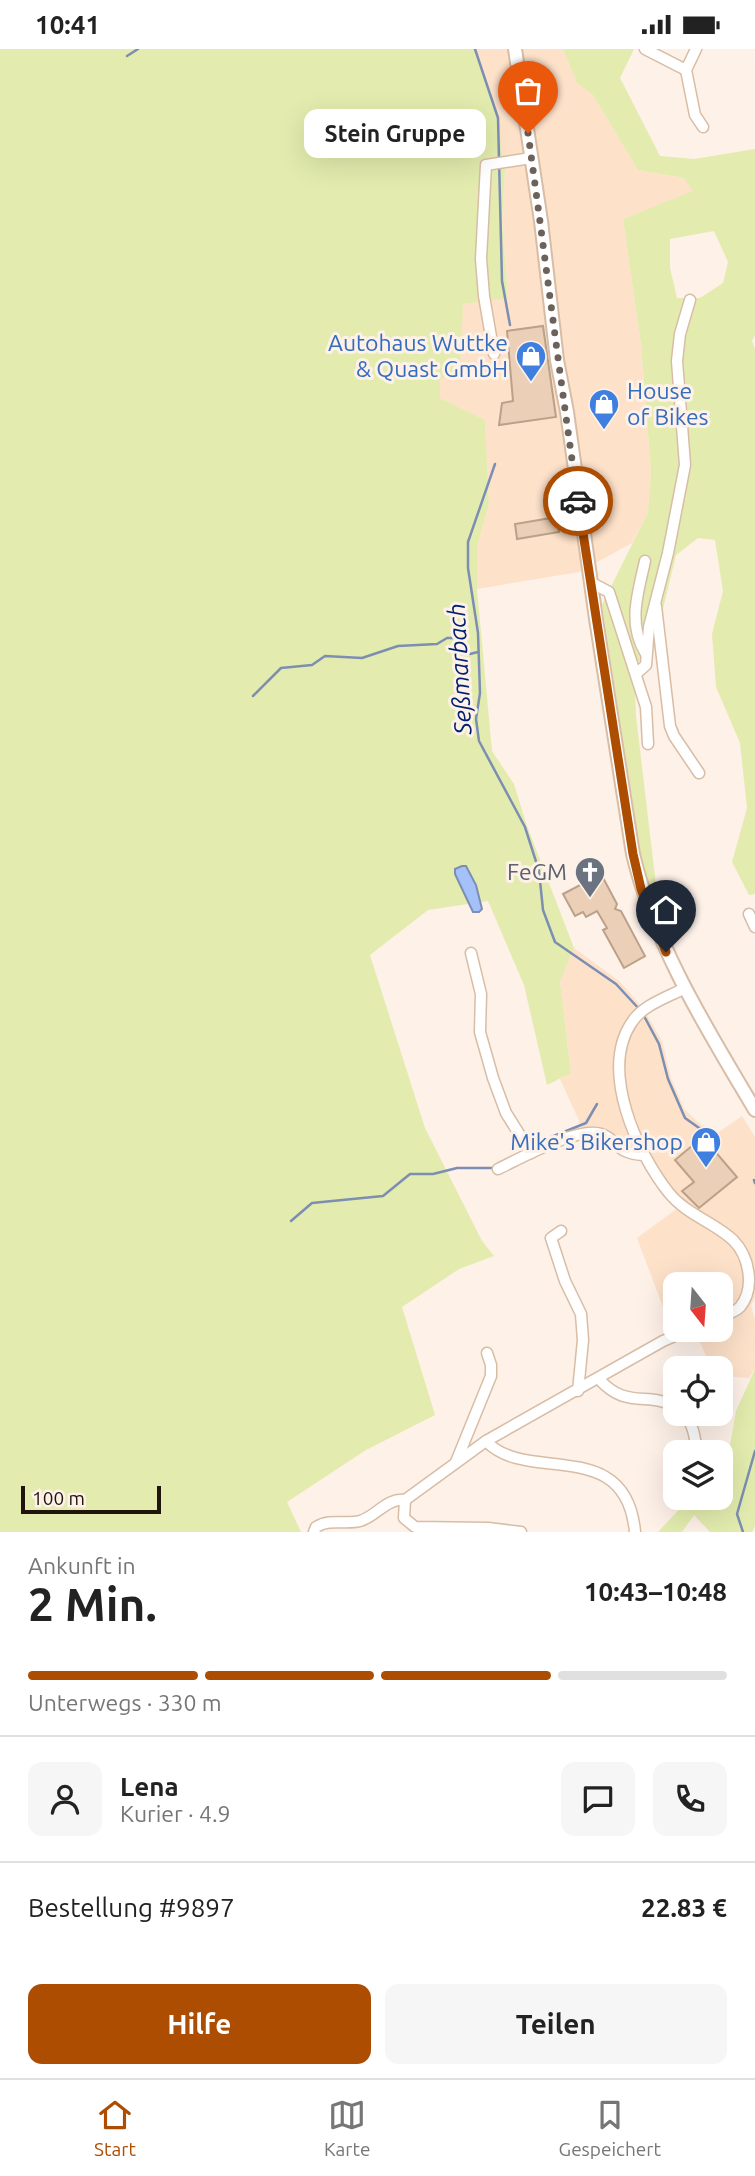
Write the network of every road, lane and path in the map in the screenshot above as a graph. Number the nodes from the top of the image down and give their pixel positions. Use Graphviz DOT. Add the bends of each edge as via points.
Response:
graph roads {
  1 [pos="515,49"];
  2 [pos="645,49"];
  3 [pos="696,49"];
  4 [pos="686,71"];
  5 [pos="703,127"];
  6 [pos="531,158"];
  7 [pos="690,300"];
  8 [pos="494,354"];
  9 [pos="645,561"];
  10 [pos="590,582"];
  11 [pos="655,602"];
  12 [pos="646,654"];
  13 [pos="637,673"];
  14 [pos="648,744"];
  15 [pos="699,773"];
  16 [pos="749,914"];
  17 [pos="755,927"];
  18 [pos="471,953"];
  19 [pos="685,988"];
  20 [pos="755,1110"];
  21 [pos="531,1153"];
  22 [pos="643,1155"];
  23 [pos="498,1169"];
  24 [pos="561,1231"];
  25 [pos="733,1312"];
  26 [pos="663,1341"];
  27 [pos="487,1353"];
  28 [pos="599,1379"];
  29 [pos="578,1391"];
  30 [pos="663,1403"];
  31 [pos="486,1441"];
  32 [pos="456,1462"];
  33 [pos="405,1500"];
  34 [pos="314,1532"];
  35 [pos="521,1532"];
  36 [pos="635,1532"];
  1 -- 6 [label="main road"];
  2 -- 4 [label="street"];
  3 -- 4 [label="street"];
  4 -- 5 [label="street" via="695,115"];
  6 -- 8 [label="street" via="486,165 481,259"];
  6 -- 10 [label="main road"];
  7 -- 11 [label="street" via="677,361 685,465"];
  9 -- 12 [label="street" via="634,621"];
  10 -- 13 [label="street" via="609,592"];
  10 -- 19 [label="main road" via="641,889"];
  11 -- 12 [label="street"];
  11 -- 15 [label="street" via="670,726"];
  12 -- 13 [label="street" via="645,669"];
  13 -- 14 [label="street" via="646,707"];
  16 -- 17 [label="street"];
  18 -- 21 [label="street" via="481,994 480,1032 493,1078 506,1113"];
  19 -- 20 [label="main road"];
  19 -- 22 [label="street" via="649,1006 633,1020 621,1043 624,1101"];
  21 -- 22 [label="street" via="583,1133 601,1134 628,1154"];
  21 -- 23 [label="street"];
  22 -- 25 [label="street" via="670,1195 689,1213 733,1240 744,1256 749,1295"];
  24 -- 29 [label="street" via="551,1238 581,1314"];
  26 -- 28 [label="street"];
  27 -- 32 [label="street" via="491,1376"];
  28 -- 29 [label="street"];
  28 -- 30 [label="street" via="610,1392"];
  29 -- 31 [label="street"];
  31 -- 32 [label="street"];
  31 -- 36 [label="street" via="505,1455 586,1468 604,1476 628,1502"];
  32 -- 33 [label="street"];
  33 -- 34 [label="street" via="396,1499 358,1521 324,1522"];
  33 -- 35 [label="street" via="404,1518 415,1527"];
}
